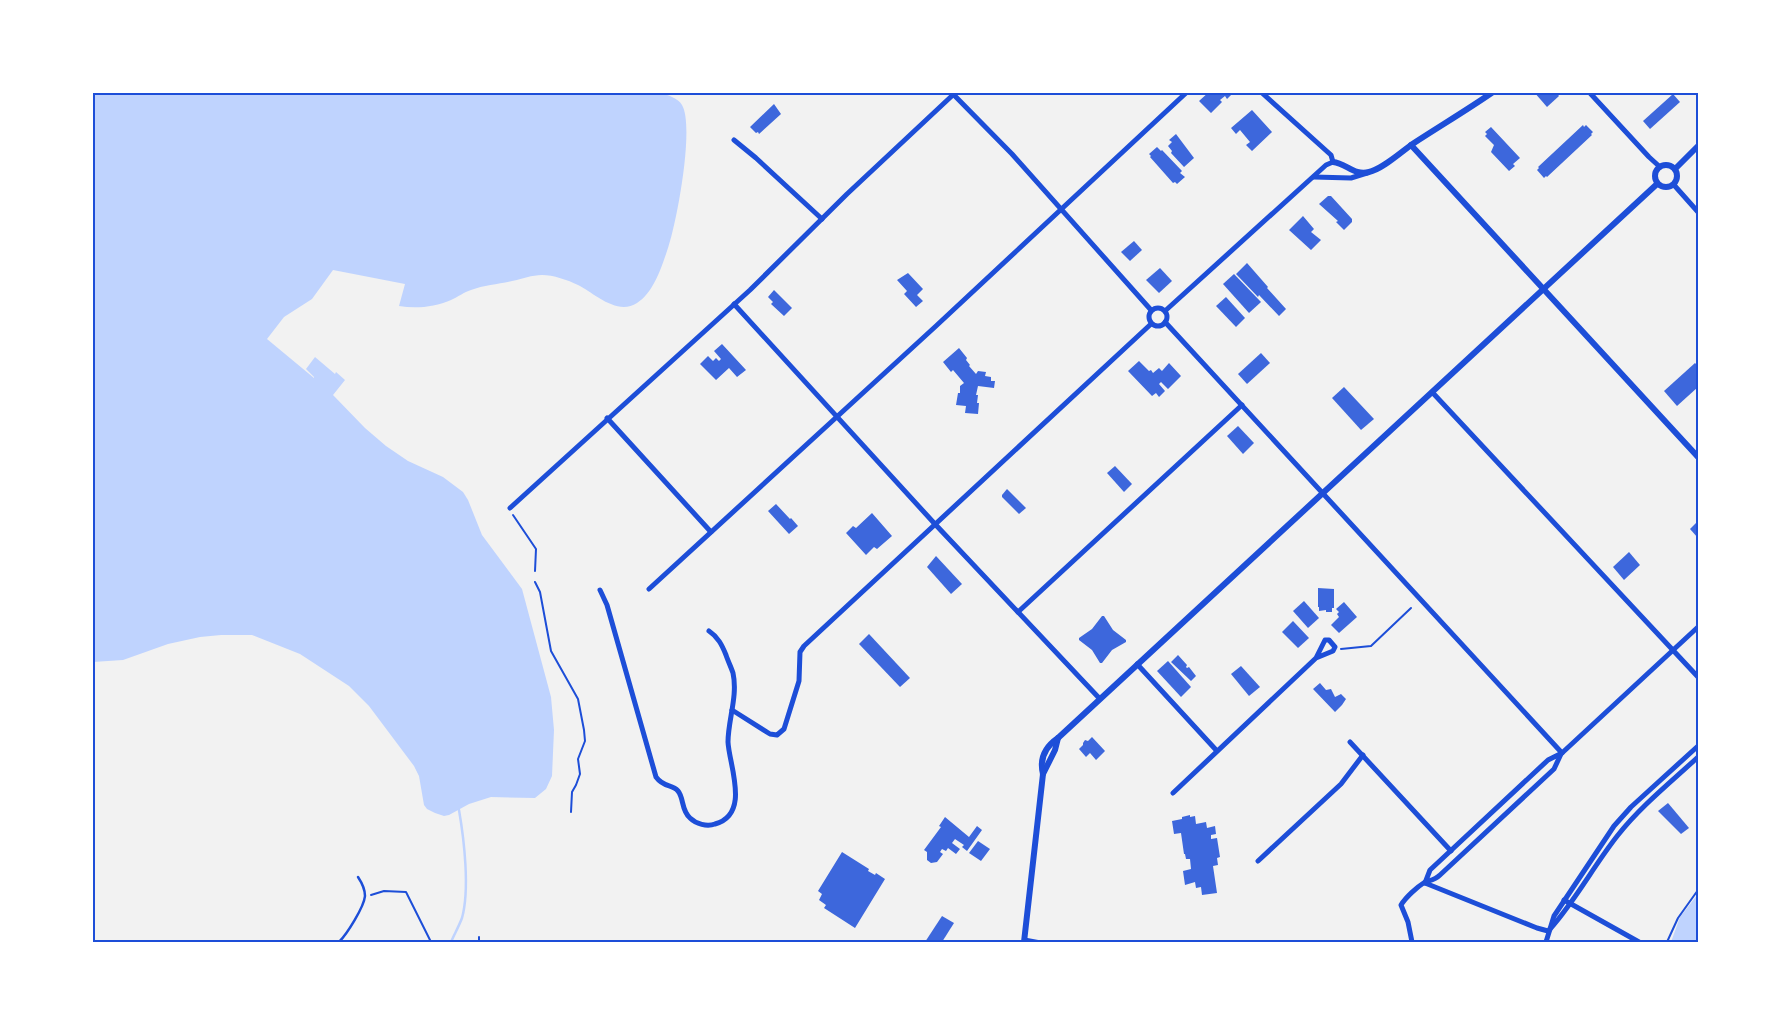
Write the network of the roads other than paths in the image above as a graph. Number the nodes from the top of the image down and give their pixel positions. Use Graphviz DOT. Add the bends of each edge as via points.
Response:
graph roads {
  1 [pos="1187,92"];
  2 [pos="1261,92"];
  3 [pos="1492,92"];
  4 [pos="1590,92"];
  5 [pos="954,93"];
  6 [pos="734,140"];
  7 [pos="1411,145"];
  8 [pos="1698,146"];
  9 [pos="1333,162"];
  10 [pos="1660,166"];
  11 [pos="1674,169"];
  12 [pos="1369,172"];
  13 [pos="1314,177"];
  14 [pos="1657,184"];
  15 [pos="1674,185"];
  16 [pos="1060,209"];
  17 [pos="1698,212"];
  18 [pos="822,219"];
  19 [pos="1545,289"];
  20 [pos="734,304"];
  21 [pos="1151,310"];
  22 [pos="1165,311"];
  23 [pos="1165,322"];
  24 [pos="1151,324"];
  25 [pos="1432,392"];
  26 [pos="1242,405"];
  27 [pos="836,416"];
  28 [pos="607,418"];
  29 [pos="1698,457"];
  30 [pos="1322,493"];
  31 [pos="510,508"];
  32 [pos="934,523"];
  33 [pos="711,532"];
  34 [pos="649,589"];
  35 [pos="600,590"];
  36 [pos="1018,612"];
  37 [pos="1698,627"];
  38 [pos="709,631"];
  39 [pos="1674,650"];
  40 [pos="1316,658"];
  41 [pos="1137,664"];
  42 [pos="1698,677"];
  43 [pos="1100,699"];
  44 [pos="732,710"];
  45 [pos="1350,742"];
  46 [pos="1698,746"];
  47 [pos="1218,751"];
  48 [pos="1562,753"];
  49 [pos="1363,756"];
  50 [pos="1698,757"];
  51 [pos="1173,793"];
  52 [pos="1451,850"];
  53 [pos="1258,861"];
  54 [pos="358,877"];
  55 [pos="1425,883"];
  56 [pos="1564,900"];
  57 [pos="1571,904"];
  58 [pos="1548,932"];
  59 [pos="1024,941"];
  60 [pos="339,942"];
  61 [pos="1042,942"];
  62 [pos="1412,942"];
  63 [pos="1546,942"];
  64 [pos="1639,942"];
  1 -- 16 [label="street"];
  2 -- 9 [label="street" via="1332,155"];
  3 -- 7 [label="street"];
  4 -- 10 [label="street"];
  5 -- 16 [label="street"];
  5 -- 18 [label="street"];
  6 -- 18 [label="street"];
  7 -- 12 [label="street"];
  7 -- 19 [label="street"];
  8 -- 11 [label="street"];
  9 -- 12 [label="street" via="1353,171"];
  9 -- 13 [label="street"];
  10 -- 11 [label="street" via="1668,165"];
  10 -- 14 [label="street" via="1654,175"];
  11 -- 15 [label="street" via="1677,177"];
  12 -- 13 [label="street" via="1351,178"];
  13 -- 22 [label="street"];
  14 -- 15 [label="street" via="1666,188"];
  14 -- 19 [label="street"];
  15 -- 17 [label="street"];
  16 -- 21 [label="street"];
  16 -- 27 [label="street"];
  18 -- 20 [label="street"];
  19 -- 25 [label="street"];
  19 -- 29 [label="street"];
  20 -- 27 [label="street"];
  20 -- 28 [label="street"];
  21 -- 22 [label="street" via="1159,308"];
  21 -- 24 [label="street" via="1148,315"];
  22 -- 23 [label="street"];
  23 -- 24 [label="street" via="1158,326"];
  23 -- 26 [label="street"];
  24 -- 32 [label="street"];
  25 -- 30 [label="street"];
  25 -- 39 [label="street"];
  26 -- 30 [label="street"];
  26 -- 36 [label="street"];
  27 -- 32 [label="street"];
  27 -- 33 [label="street"];
  28 -- 31 [label="street"];
  28 -- 33 [label="street"];
  30 -- 41 [label="street"];
  30 -- 48 [label="street"];
  32 -- 36 [label="street"];
  32 -- 44 [label="street" via="800,652 800,681 784,729 777,735 770,734"];
  33 -- 34 [label="street"];
  35 -- 44 [label="street" via="656,777 677,790 689,818 697,823 706,825 724,820 735,802 734,771 728,743"];
  36 -- 43 [label="street"];
  37 -- 39 [label="street"];
  38 -- 44 [label="street" via="717,636 733,674"];
  39 -- 42 [label="street"];
  39 -- 48 [label="street"];
  40 -- 40 [label="street" via="1327,639 1335,650"];
  40 -- 47 [label="street"];
  41 -- 43 [label="street"];
  41 -- 47 [label="street"];
  43 -- 59 [label="street" via="1058,738 1043,774"];
  45 -- 49 [label="street"];
  46 -- 56 [label="street" via="1614,826"];
  47 -- 51 [label="street"];
  48 -- 52 [label="street" via="1548,760"];
  48 -- 55 [label="street" via="1554,769 1435,880"];
  49 -- 52 [label="street"];
  49 -- 53 [label="street" via="1341,784"];
  50 -- 57 [label="street" via="1618,835"];
  52 -- 55 [label="street" via="1430,870"];
  54 -- 60 [label="lane" via="363,884 365,899 348,933"];
  55 -- 58 [label="street"];
  55 -- 62 [label="street" via="1401,905"];
  56 -- 57 [label="street"];
  56 -- 58 [label="street"];
  57 -- 58 [label="street"];
  57 -- 64 [label="street"];
  58 -- 63 [label="street"];
  59 -- 61 [label="lane"];
}
